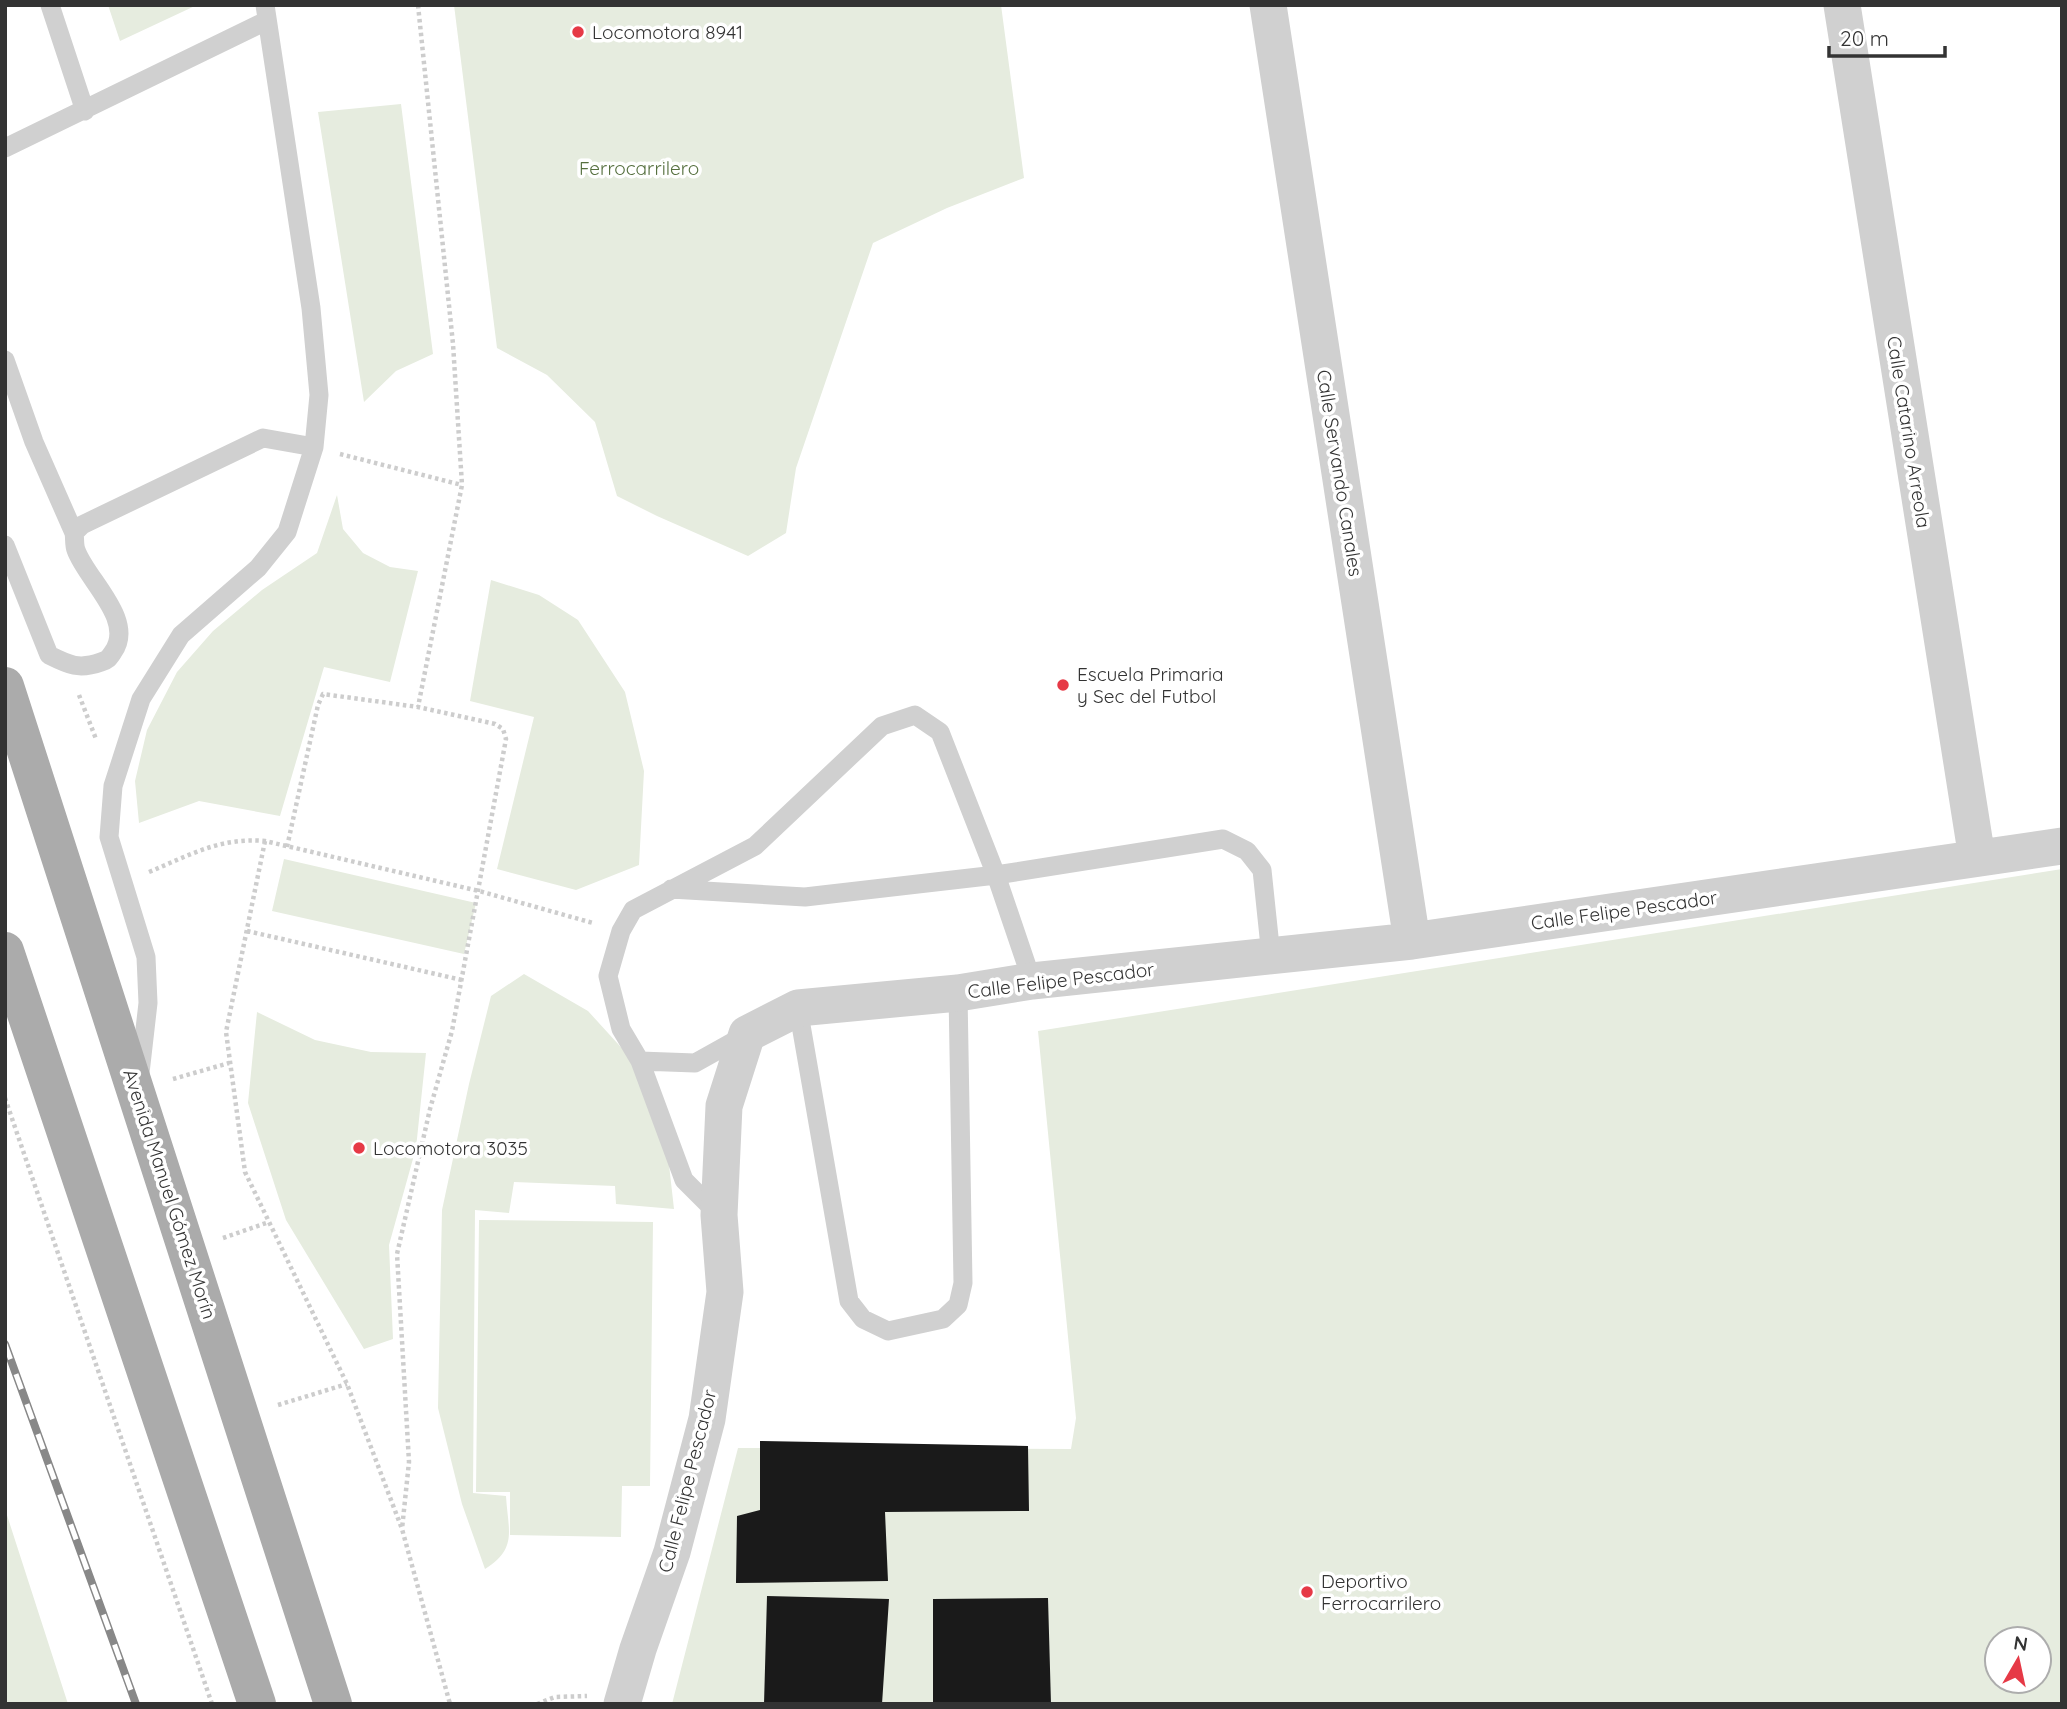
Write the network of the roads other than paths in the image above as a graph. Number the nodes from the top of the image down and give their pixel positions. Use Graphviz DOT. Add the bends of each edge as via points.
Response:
graph roads {
  1 [pos="50,5"];
  2 [pos="1268,5"];
  3 [pos="1842,5"];
  4 [pos="265,13"];
  5 [pos="85,111"];
  6 [pos="5,148"];
  7 [pos="5,360"];
  8 [pos="314,447"];
  9 [pos="74,533"];
  10 [pos="5,545"];
  11 [pos="5,686"];
  12 [pos="2062,846"];
  13 [pos="1976,859"];
  14 [pos="996,875"];
  15 [pos="670,889"];
  16 [pos="1412,941"];
  17 [pos="5,951"];
  18 [pos="1271,956"];
  19 [pos="1032,981"];
  20 [pos="958,993"];
  21 [pos="798,1008"];
  22 [pos="747,1034"];
  23 [pos="640,1061"];
  24 [pos="138,1092"];
  25 [pos="719,1215"];
  26 [pos="623,1701"];
  27 [pos="257,1704"];
  28 [pos="332,1704"];
  1 -- 5 [label="lane"];
  2 -- 16 [label="street, Calle Servando Canales"];
  3 -- 13 [label="street, Calle Catarino Arreola"];
  4 -- 5 [label="lane"];
  4 -- 8 [label="lane" via="311,309 319,395"];
  5 -- 6 [label="lane"];
  7 -- 9 [label="lane" via="33,442"];
  8 -- 9 [label="lane" via="263,438 82,525"];
  8 -- 24 [label="lane" via="287,532 258,568 181,635 141,699 113,786 109,837 146,957 148,1003"];
  9 -- 10 [label="lane" via="75,549 120,628 118,645 107,660 86,667 49,655"];
  11 -- 24 [label="main road, Avenida Manuel Gómez Morín"];
  12 -- 13 [label="street, Calle Felipe Pescador"];
  13 -- 16 [label="street, Calle Felipe Pescador"];
  14 -- 15 [label="lane" via="804,897"];
  14 -- 15 [label="lane" via="940,732 915,715 882,726 755,846"];
  14 -- 18 [label="lane" via="1223,839 1247,851 1262,870"];
  14 -- 19 [label="lane"];
  15 -- 23 [label="lane" via="633,910 621,931 608,976 621,1029"];
  16 -- 18 [label="street, Calle Felipe Pescador"];
  17 -- 27 [label="main road"];
  18 -- 19 [label="street, Calle Felipe Pescador"];
  19 -- 20 [label="street, Calle Felipe Pescador"];
  20 -- 21 [label="street, Calle Felipe Pescador"];
  20 -- 21 [label="lane" via="963,1283 958,1305 943,1319 888,1331 863,1319 849,1301"];
  21 -- 22 [label="street, Calle Felipe Pescador"];
  22 -- 23 [label="lane" via="695,1063"];
  22 -- 25 [label="street, Calle Felipe Pescador" via="724,1105"];
  23 -- 25 [label="lane" via="684,1180"];
  24 -- 28 [label="main road, Avenida Manuel Gómez Morín"];
  25 -- 26 [label="street, Calle Felipe Pescador" via="725,1292 707,1419 672,1552"];
}
